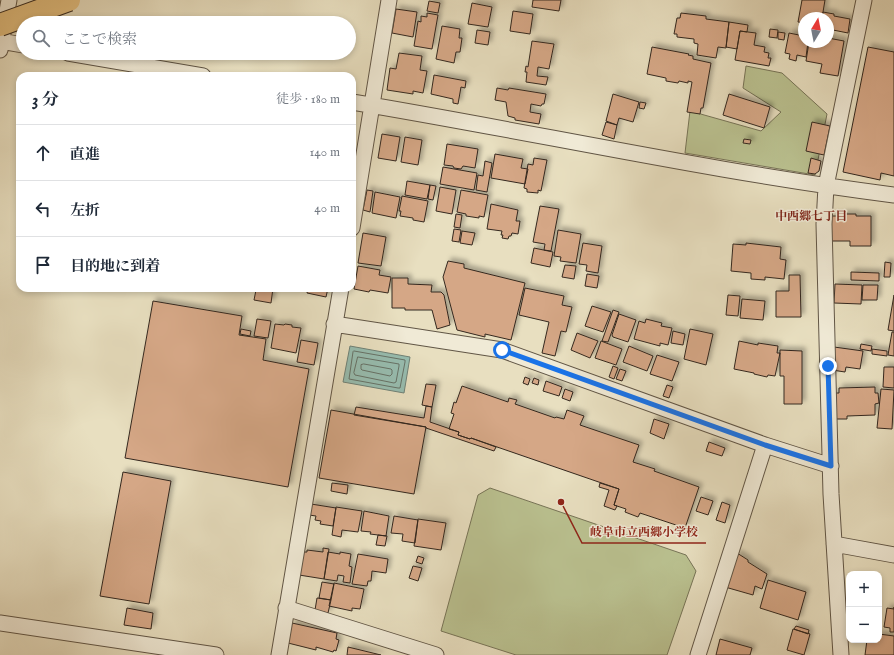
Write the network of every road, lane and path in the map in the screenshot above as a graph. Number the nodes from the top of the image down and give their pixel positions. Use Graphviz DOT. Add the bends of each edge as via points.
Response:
graph roads {
  1 [pos="9,0"];
  2 [pos="69,0"];
  3 [pos="389,0"];
  4 [pos="864,0"];
  5 [pos="41,16"];
  6 [pos="16,30"];
  7 [pos="0,39"];
  8 [pos="16,43"];
  9 [pos="109,60"];
  10 [pos="180,72"];
  11 [pos="356,103"];
  12 [pos="372,105"];
  13 [pos="826,186"];
  14 [pos="894,195"];
  15 [pos="356,203"];
  16 [pos="340,292"];
  17 [pos="334,324"];
  18 [pos="765,445"];
  19 [pos="831,466"];
  20 [pos="834,544"];
  21 [pos="894,555"];
  22 [pos="286,608"];
  23 [pos="0,623"];
  24 [pos="216,655"];
  25 [pos="279,655"];
  26 [pos="436,655"];
  27 [pos="698,655"];
  28 [pos="840,655"];
  1 -- 7 [label="street"];
  2 -- 5 [label="highway, bridge"];
  3 -- 12 [label="street"];
  4 -- 13 [label="street"];
  6 -- 7 [label="highway, bridge"];
  7 -- 8 [label="street"];
  9 -- 10 [label="street"];
  11 -- 12 [label="street"];
  12 -- 13 [label="street"];
  12 -- 15 [label="street"];
  13 -- 14 [label="street"];
  13 -- 19 [label="street" via="824,224"];
  16 -- 17 [label="street"];
  17 -- 18 [label="street" via="502,350"];
  17 -- 22 [label="street"];
  18 -- 19 [label="street"];
  18 -- 27 [label="street"];
  19 -- 20 [label="street"];
  20 -- 21 [label="street"];
  20 -- 28 [label="street"];
  22 -- 25 [label="street"];
  22 -- 26 [label="street"];
  23 -- 24 [label="street"];
}
